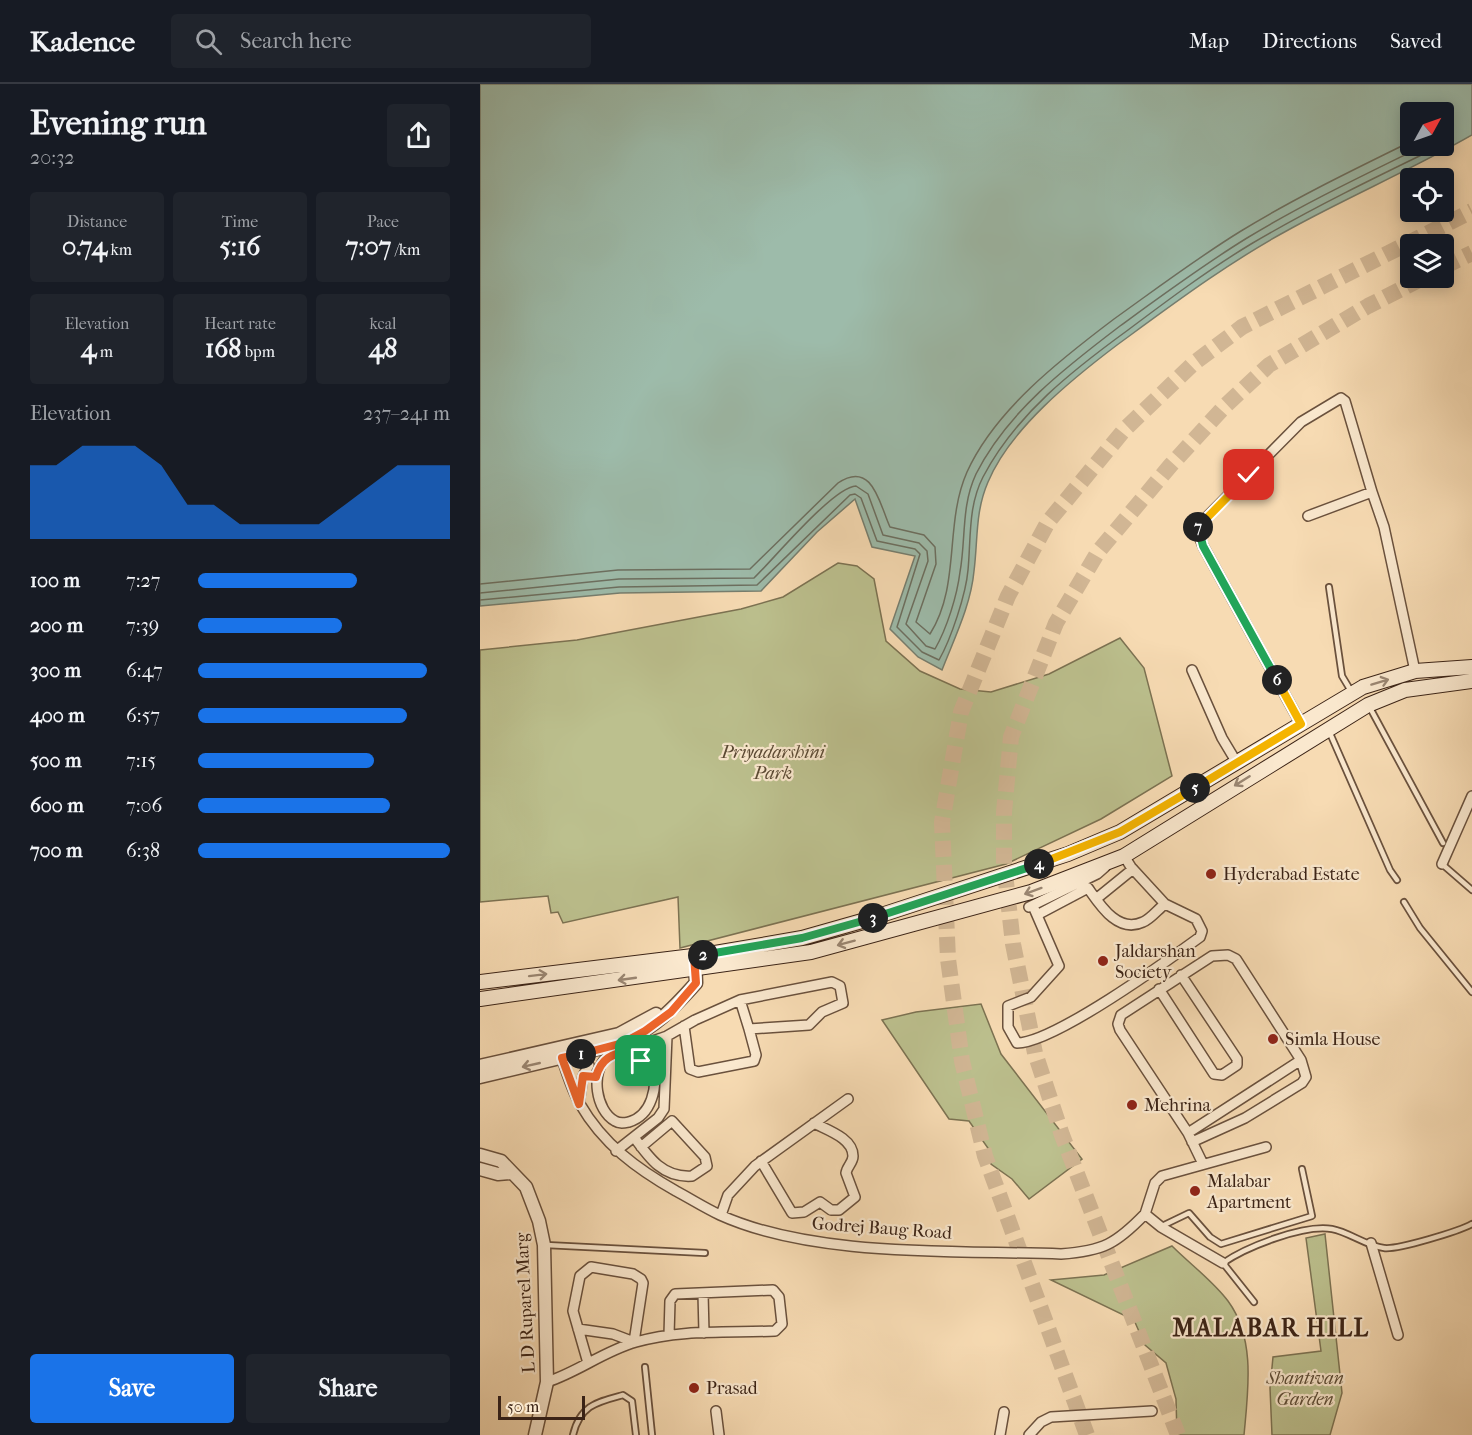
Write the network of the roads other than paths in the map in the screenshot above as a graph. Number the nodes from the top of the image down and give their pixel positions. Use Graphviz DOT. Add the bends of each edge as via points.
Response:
graph roads {
  1 [pos="1372,492"];
  2 [pos="1308,516"];
  3 [pos="1329,587"];
  4 [pos="1472,667"];
  5 [pos="1192,670"];
  6 [pos="1415,671"];
  7 [pos="1472,681"];
  8 [pos="1352,694"];
  9 [pos="1368,705"];
  10 [pos="1321,712"];
  11 [pos="1301,724"];
  12 [pos="1328,728"];
  13 [pos="1253,753"];
  14 [pos="1237,763"];
  15 [pos="1263,768"];
  16 [pos="1472,796"];
  17 [pos="1443,843"];
  18 [pos="1124,856"];
  19 [pos="1111,861"];
  20 [pos="1442,864"];
  21 [pos="1133,869"];
  22 [pos="1397,880"];
  23 [pos="1472,890"];
  24 [pos="1096,899"];
  25 [pos="1404,902"];
  26 [pos="1165,904"];
  27 [pos="1037,915"];
  28 [pos="695,963"];
  29 [pos="1181,975"];
  30 [pos="480,982"];
  31 [pos="1159,989"];
  32 [pos="1472,992"];
  33 [pos="480,999"];
  34 [pos="740,1000"];
  35 [pos="684,1026"];
  36 [pos="749,1029"];
  37 [pos="668,1036"];
  38 [pos="631,1050"];
  39 [pos="560,1053"];
  40 [pos="1300,1060"];
  41 [pos="589,1065"];
  42 [pos="480,1066"];
  43 [pos="583,1076"];
  44 [pos="480,1077"];
  45 [pos="596,1077"];
  46 [pos="848,1099"];
  47 [pos="579,1104"];
  48 [pos="814,1123"];
  49 [pos="1188,1132"];
  50 [pos="634,1137"];
  51 [pos="1192,1142"];
  52 [pos="641,1147"];
  53 [pos="1266,1147"];
  54 [pos="616,1151"];
  55 [pos="480,1155"];
  56 [pos="761,1161"];
  57 [pos="1203,1164"];
  58 [pos="480,1169"];
  59 [pos="1302,1169"];
  60 [pos="511,1173"];
  61 [pos="1145,1214"];
  62 [pos="721,1215"];
  63 [pos="1472,1224"];
  64 [pos="1161,1227"];
  65 [pos="1371,1244"];
  66 [pos="544,1245"];
  67 [pos="705,1253"];
  68 [pos="1223,1263"];
  69 [pos="703,1293"];
  70 [pos="1254,1302"];
  71 [pos="578,1329"];
  72 [pos="704,1334"];
  73 [pos="669,1335"];
  74 [pos="1398,1335"];
  75 [pos="634,1342"];
  76 [pos="588,1363"];
  77 [pos="645,1367"];
  78 [pos="547,1382"];
  79 [pos="716,1411"];
  80 [pos="1152,1411"];
  81 [pos="1004,1412"];
  82 [pos="571,1434"];
  83 [pos="535,1435"];
  84 [pos="636,1435"];
  85 [pos="652,1435"];
  86 [pos="719,1435"];
  87 [pos="1000,1435"];
  88 [pos="1029,1435"];
  1 -- 2 [label="street"];
  1 -- 6 [label="street" via="1387,538"];
  1 -- 11 [label="street" via="1341,398 1301,422 1196,528"];
  3 -- 8 [label="lane" via="1342,676"];
  4 -- 6 [label="main road"];
  5 -- 14 [label="street"];
  8 -- 6 [label="main road, one-way"];
  7 -- 9 [label="main road" via="1405,690"];
  8 -- 10 [label="main road"];
  9 -- 12 [label="main road"];
  9 -- 17 [label="lane"];
  10 -- 11 [label="main road"];
  10 -- 12 [label="street"];
  11 -- 13 [label="main road"];
  12 -- 15 [label="main road"];
  12 -- 22 [label="lane"];
  13 -- 14 [label="main road"];
  13 -- 15 [label="main road"];
  14 -- 28 [label="main road" via="1120,832 1068,854 802,938"];
  15 -- 18 [label="main road, one-way"];
  16 -- 20 [label="street"];
  18 -- 19 [label="main road"];
  18 -- 21 [label="street"];
  19 -- 27 [label="street" via="1096,874 1031,906"];
  19 -- 28 [label="main road, one-way" via="1012,898 811,952"];
  20 -- 23 [label="lane"];
  21 -- 24 [label="street"];
  21 -- 26 [label="street"];
  24 -- 26 [label="street" via="1110,917 1128,924 1143,922"];
  24 -- 27 [label="street" via="1088,888"];
  25 -- 32 [label="lane" via="1419,928"];
  26 -- 27 [label="street" via="1196,919 1202,931 1200,937 1059,1029 1038,1039 1017,1042 1008,1028 1008,1006 1031,997 1059,966"];
  30 -- 28 [label="main road, one-way"];
  28 -- 33 [label="main road, one-way"];
  28 -- 39 [label="street" via="696,983 678,1003 666,1006 642,1028"];
  29 -- 31 [label="street"];
  29 -- 31 [label="street" via="1237,1059 1237,1065 1222,1076 1215,1074"];
  29 -- 40 [label="street" via="1212,956 1236,959"];
  31 -- 49 [label="street" via="1121,1015 1118,1024"];
  34 -- 35 [label="street"];
  34 -- 36 [label="street"];
  34 -- 36 [label="street" via="832,982 840,986 842,1005 822,1012 809,1025"];
  35 -- 36 [label="street" via="690,1069 698,1072 754,1061"];
  35 -- 37 [label="street"];
  37 -- 38 [label="street"];
  37 -- 50 [label="street" via="666,1103 658,1118"];
  38 -- 45 [label="street" via="608,1056"];
  38 -- 45 [label="street" via="635,1057 653,1065 656,1081 648,1110 635,1120 616,1122 608,1115 598,1093"];
  39 -- 42 [label="street"];
  39 -- 44 [label="street, one-way"];
  39 -- 47 [label="street, Godrej Baug Road"];
  40 -- 49 [label="street"];
  40 -- 51 [label="street" via="1306,1077 1302,1083 1245,1118"];
  41 -- 43 [label="street"];
  43 -- 45 [label="street"];
  43 -- 47 [label="street"];
  46 -- 48 [label="street"];
  47 -- 54 [label="street, Godrej Baug Road"];
  48 -- 56 [label="street"];
  48 -- 56 [label="street" via="851,1147 852,1162 846,1173 855,1197 839,1210 820,1203 804,1212 792,1213"];
  49 -- 51 [label="street"];
  50 -- 52 [label="street"];
  50 -- 54 [label="street"];
  51 -- 57 [label="street"];
  52 -- 52 [label="street" via="672,1121 705,1157 707,1166 692,1176 665,1172"];
  53 -- 57 [label="street"];
  54 -- 62 [label="street, Godrej Baug Road" via="646,1174"];
  55 -- 60 [label="street, L D Ruparel Marg" via="501,1161"];
  56 -- 62 [label="street" via="728,1196"];
  57 -- 61 [label="street" via="1162,1176 1155,1183"];
  58 -- 60 [label="street"];
  59 -- 64 [label="lane" via="1311,1216 1221,1244 1189,1213"];
  60 -- 66 [label="street, L D Ruparel Marg" via="526,1187"];
  61 -- 62 [label="street, Godrej Baug Road" via="1112,1245 1090,1252 1061,1254 873,1247 807,1240"];
  61 -- 64 [label="street"];
  63 -- 65 [label="lane" via="1385,1248"];
  64 -- 68 [label="street"];
  65 -- 68 [label="lane" via="1331,1229 1316,1229 1241,1251"];
  65 -- 74 [label="street"];
  66 -- 67 [label="lane"];
  66 -- 78 [label="street, L D Ruparel Marg"];
  68 -- 70 [label="lane"];
  69 -- 72 [label="street"];
  69 -- 72 [label="street" via="773,1290 779,1297 782,1324 775,1331"];
  69 -- 73 [label="street" via="671,1296"];
  71 -- 75 [label="street" via="613,1334"];
  71 -- 75 [label="street" via="573,1311 584,1271 591,1267 633,1275 643,1283"];
  71 -- 76 [label="street"];
  72 -- 73 [label="street"];
  73 -- 75 [label="street"];
  75 -- 76 [label="street"];
  76 -- 78 [label="street"];
  77 -- 85 [label="lane"];
  78 -- 83 [label="street, L D Ruparel Marg"];
  79 -- 86 [label="street"];
  80 -- 88 [label="street" via="1051,1417"];
  81 -- 87 [label="street"];
  82 -- 84 [label="lane" via="592,1403 623,1395 632,1401"];
}
